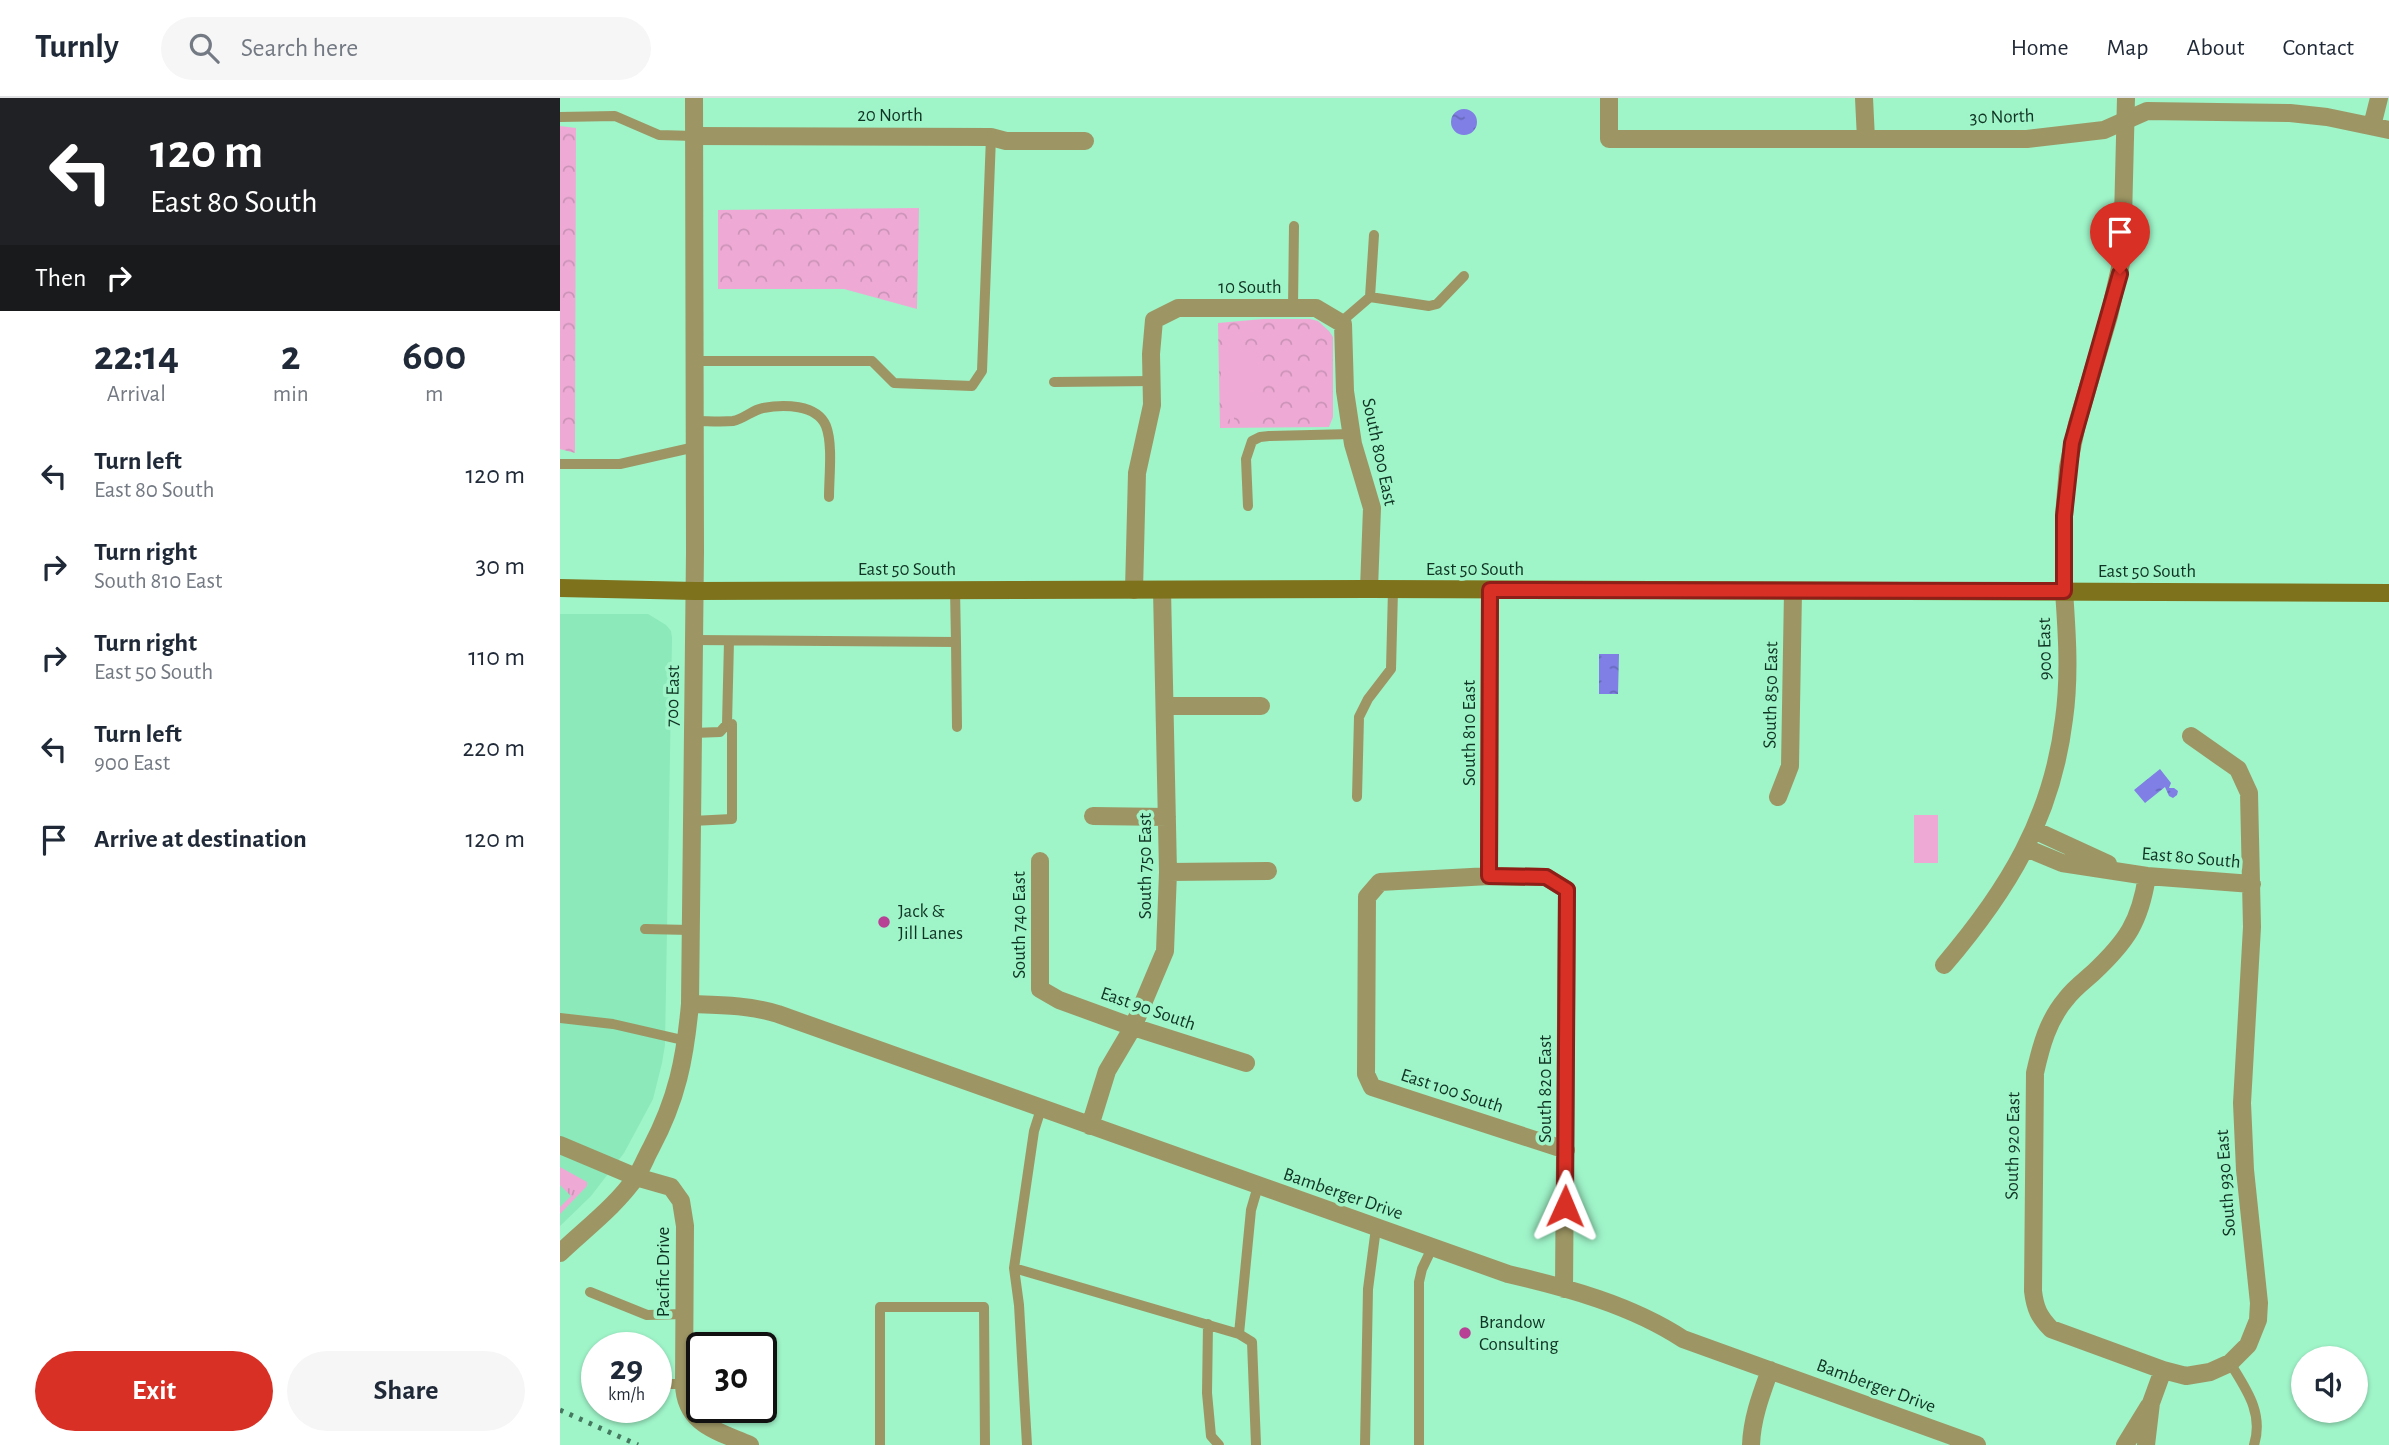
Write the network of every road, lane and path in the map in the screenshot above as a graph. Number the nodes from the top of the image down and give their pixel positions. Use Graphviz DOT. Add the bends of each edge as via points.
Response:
graph roads {
  1 [pos="694,98"];
  2 [pos="1609,98"];
  3 [pos="1864,98"];
  4 [pos="2126,98"];
  5 [pos="2379,98"];
  6 [pos="560,117"];
  7 [pos="2126,120"];
  8 [pos="2381,128"];
  9 [pos="694,136"];
  10 [pos="990,136"];
  11 [pos="1866,139"];
  12 [pos="1085,141"];
  13 [pos="1294,226"];
  14 [pos="1374,235"];
  15 [pos="1464,276"];
  16 [pos="1370,297"];
  17 [pos="1293,308"];
  18 [pos="1342,323"];
  19 [pos="695,361"];
  20 [pos="1152,381"];
  21 [pos="1054,382"];
  22 [pos="695,421"];
  23 [pos="1352,434"];
  24 [pos="695,447"];
  25 [pos="560,464"];
  26 [pos="829,497"];
  27 [pos="1248,506"];
  28 [pos="560,587"];
  29 [pos="1369,589"];
  30 [pos="955,590"];
  31 [pos="1134,590"];
  32 [pos="1162,590"];
  33 [pos="1393,590"];
  34 [pos="1490,590"];
  35 [pos="695,591"];
  36 [pos="1793,591"];
  37 [pos="2064,591"];
  38 [pos="2389,593"];
  39 [pos="694,640"];
  40 [pos="729,641"];
  41 [pos="956,642"];
  42 [pos="1165,706"];
  43 [pos="1261,706"];
  44 [pos="727,724"];
  45 [pos="957,727"];
  46 [pos="693,733"];
  47 [pos="2190,736"];
  48 [pos="1357,797"];
  49 [pos="1778,797"];
  50 [pos="1093,816"];
  51 [pos="1167,817"];
  52 [pos="692,821"];
  53 [pos="2034,830"];
  54 [pos="2026,848"];
  55 [pos="1040,861"];
  56 [pos="1268,871"];
  57 [pos="1168,872"];
  58 [pos="2127,873"];
  59 [pos="1489,876"];
  60 [pos="2147,876"];
  61 [pos="2252,884"];
  62 [pos="645,929"];
  63 [pos="690,930"];
  64 [pos="1944,965"];
  65 [pos="1040,989"];
  66 [pos="690,1004"];
  67 [pos="560,1018"];
  68 [pos="1133,1027"];
  69 [pos="687,1041"];
  70 [pos="1246,1063"];
  71 [pos="1041,1109"];
  72 [pos="1090,1126"];
  73 [pos="560,1145"];
  74 [pos="1566,1150"];
  75 [pos="636,1177"];
  76 [pos="1258,1186"];
  77 [pos="1376,1228"];
  78 [pos="1432,1248"];
  79 [pos="560,1253"];
  80 [pos="1014,1268"];
  81 [pos="1564,1289"];
  82 [pos="590,1292"];
  83 [pos="684,1314"];
  84 [pos="1208,1324"];
  85 [pos="1239,1334"];
  86 [pos="2230,1363"];
  87 [pos="1770,1370"];
  88 [pos="2163,1370"];
  89 [pos="672,1384"];
  90 [pos="684,1384"];
  91 [pos="2151,1403"];
  92 [pos="750,1445"];
  93 [pos="880,1445"];
  94 [pos="985,1445"];
  95 [pos="1027,1445"];
  96 [pos="1219,1445"];
  97 [pos="1256,1445"];
  98 [pos="1364,1445"];
  99 [pos="1419,1445"];
  100 [pos="1751,1445"];
  101 [pos="1977,1445"];
  102 [pos="2125,1445"];
  103 [pos="2146,1445"];
  104 [pos="2254,1445"];
  1 -- 9 [label="street, 700 East"];
  2 -- 11 [label="street, 30 North" via="1609,139"];
  3 -- 11 [label="street"];
  4 -- 7 [label="street, 900 East"];
  5 -- 8 [label="street"];
  6 -- 9 [label="lane" via="615,116 659,135"];
  7 -- 8 [label="street, 30 North" via="2147,110 2266,111"];
  7 -- 11 [label="street, 30 North" via="2104,130 2027,139"];
  7 -- 37 [label="street, 900 East" via="2122,260 2072,443 2064,516"];
  9 -- 10 [label="street, 20 North"];
  9 -- 19 [label="street, 700 East"];
  10 -- 12 [label="street, 20 North" via="1006,141"];
  10 -- 19 [label="lane" via="982,371 972,386 894,383 872,360"];
  13 -- 17 [label="lane"];
  14 -- 16 [label="lane"];
  15 -- 16 [label="lane" via="1437,304 1429,306"];
  16 -- 18 [label="lane"];
  17 -- 18 [label="street, 10 South" via="1317,308"];
  17 -- 20 [label="street, 10 South" via="1178,308 1154,320"];
  18 -- 23 [label="street, South 800 East"];
  19 -- 22 [label="street, 700 East"];
  20 -- 21 [label="lane"];
  20 -- 31 [label="street" via="1152,405 1137,473"];
  22 -- 24 [label="street, 700 East"];
  22 -- 26 [label="lane" via="734,421 762,408 808,409 825,426 828,436"];
  23 -- 27 [label="lane" via="1269,436 1252,441 1246,459"];
  23 -- 29 [label="street, South 800 East" via="1372,508"];
  24 -- 25 [label="lane" via="620,464"];
  24 -- 35 [label="street, 700 East"];
  28 -- 35 [label="main road, East 50 South"];
  29 -- 32 [label="main road, East 50 South"];
  29 -- 33 [label="main road, East 50 South"];
  30 -- 31 [label="main road, East 50 South"];
  30 -- 35 [label="main road, East 50 South"];
  30 -- 41 [label="lane"];
  31 -- 32 [label="main road, East 50 South"];
  32 -- 42 [label="street, South 750 East"];
  33 -- 34 [label="main road, East 50 South"];
  33 -- 48 [label="lane" via="1391,669 1359,718"];
  34 -- 36 [label="main road, East 50 South"];
  34 -- 59 [label="street, South 810 East"];
  35 -- 39 [label="street, 700 East"];
  36 -- 37 [label="main road, East 50 South"];
  36 -- 49 [label="street, South 850 East" via="1790,766"];
  37 -- 38 [label="main road, East 50 South"];
  37 -- 53 [label="street, 900 East" via="2065,718 2054,772"];
  39 -- 40 [label="lane"];
  39 -- 46 [label="street, 700 East"];
  40 -- 41 [label="lane"];
  40 -- 44 [label="lane"];
  41 -- 45 [label="lane"];
  42 -- 43 [label="street"];
  42 -- 51 [label="street, South 750 East"];
  44 -- 46 [label="lane" via="720,732"];
  44 -- 52 [label="lane" via="732,724 732,819"];
  46 -- 52 [label="street, 700 East"];
  47 -- 61 [label="street, South 930 East" via="2238,769 2245,780"];
  50 -- 51 [label="street"];
  51 -- 57 [label="street, South 750 East"];
  52 -- 63 [label="street, 700 East"];
  53 -- 54 [label="street, 900 East"];
  53 -- 58 [label="street, East 80 South"];
  54 -- 58 [label="street, East 80 South" via="2062,863"];
  54 -- 64 [label="street, 900 East" via="1995,902"];
  55 -- 65 [label="street, South 740 East"];
  56 -- 57 [label="street"];
  57 -- 68 [label="street, South 750 East" via="1165,951"];
  58 -- 60 [label="street, East 80 South"];
  59 -- 74 [label="street, South 820 East" via="1546,877 1567,890"];
  59 -- 74 [label="street, East 100 South" via="1380,882 1367,897 1366,1074 1372,1087"];
  60 -- 61 [label="street, East 80 South"];
  60 -- 88 [label="street, South 920 East" via="2136,922 2112,956 2054,1014 2039,1052 2033,1291 2040,1318 2051,1329"];
  61 -- 86 [label="street, South 930 East" via="2242,1103 2259,1303 2255,1332"];
  62 -- 63 [label="lane"];
  63 -- 66 [label="street, 700 East"];
  65 -- 68 [label="street, East 90 South"];
  66 -- 69 [label="street, 700 East"];
  66 -- 71 [label="street, Bamberger Drive" via="759,1008"];
  67 -- 69 [label="lane" via="613,1024"];
  68 -- 70 [label="street, East 90 South"];
  68 -- 72 [label="street, South 750 East" via="1107,1071"];
  69 -- 75 [label="street, 700 East" via="670,1107"];
  71 -- 72 [label="street, Bamberger Drive"];
  71 -- 80 [label="lane"];
  72 -- 76 [label="street, Bamberger Drive"];
  73 -- 75 [label="street, Pacific Drive"];
  74 -- 81 [label="street, South 820 East"];
  75 -- 79 [label="street, 700 East"];
  75 -- 83 [label="street, Pacific Drive" via="671,1187 681,1201"];
  76 -- 77 [label="street, Bamberger Drive"];
  76 -- 85 [label="lane" via="1251,1210"];
  77 -- 78 [label="street, Bamberger Drive"];
  77 -- 98 [label="lane" via="1368,1289"];
  78 -- 81 [label="street, Bamberger Drive"];
  78 -- 99 [label="lane" via="1419,1282"];
  80 -- 84 [label="lane"];
  80 -- 95 [label="lane"];
  81 -- 87 [label="street, Bamberger Drive" via="1631,1311 1684,1339"];
  82 -- 83 [label="lane" via="647,1315"];
  83 -- 90 [label="street, Pacific Drive"];
  84 -- 85 [label="lane"];
  84 -- 96 [label="lane" via="1207,1393 1212,1436"];
  85 -- 97 [label="lane" via="1252,1342"];
  86 -- 88 [label="street" via="2186,1376"];
  86 -- 104 [label="lane" via="2252,1397 2257,1426"];
  87 -- 100 [label="street" via="1757,1406"];
  87 -- 101 [label="street, Bamberger Drive"];
  88 -- 91 [label="street"];
  89 -- 90 [label="lane"];
  90 -- 92 [label="street, Pacific Drive" via="687,1405 699,1420"];
  91 -- 102 [label="street"];
  91 -- 103 [label="street"];
  93 -- 94 [label="lane" via="880,1307 984,1307"];
}
